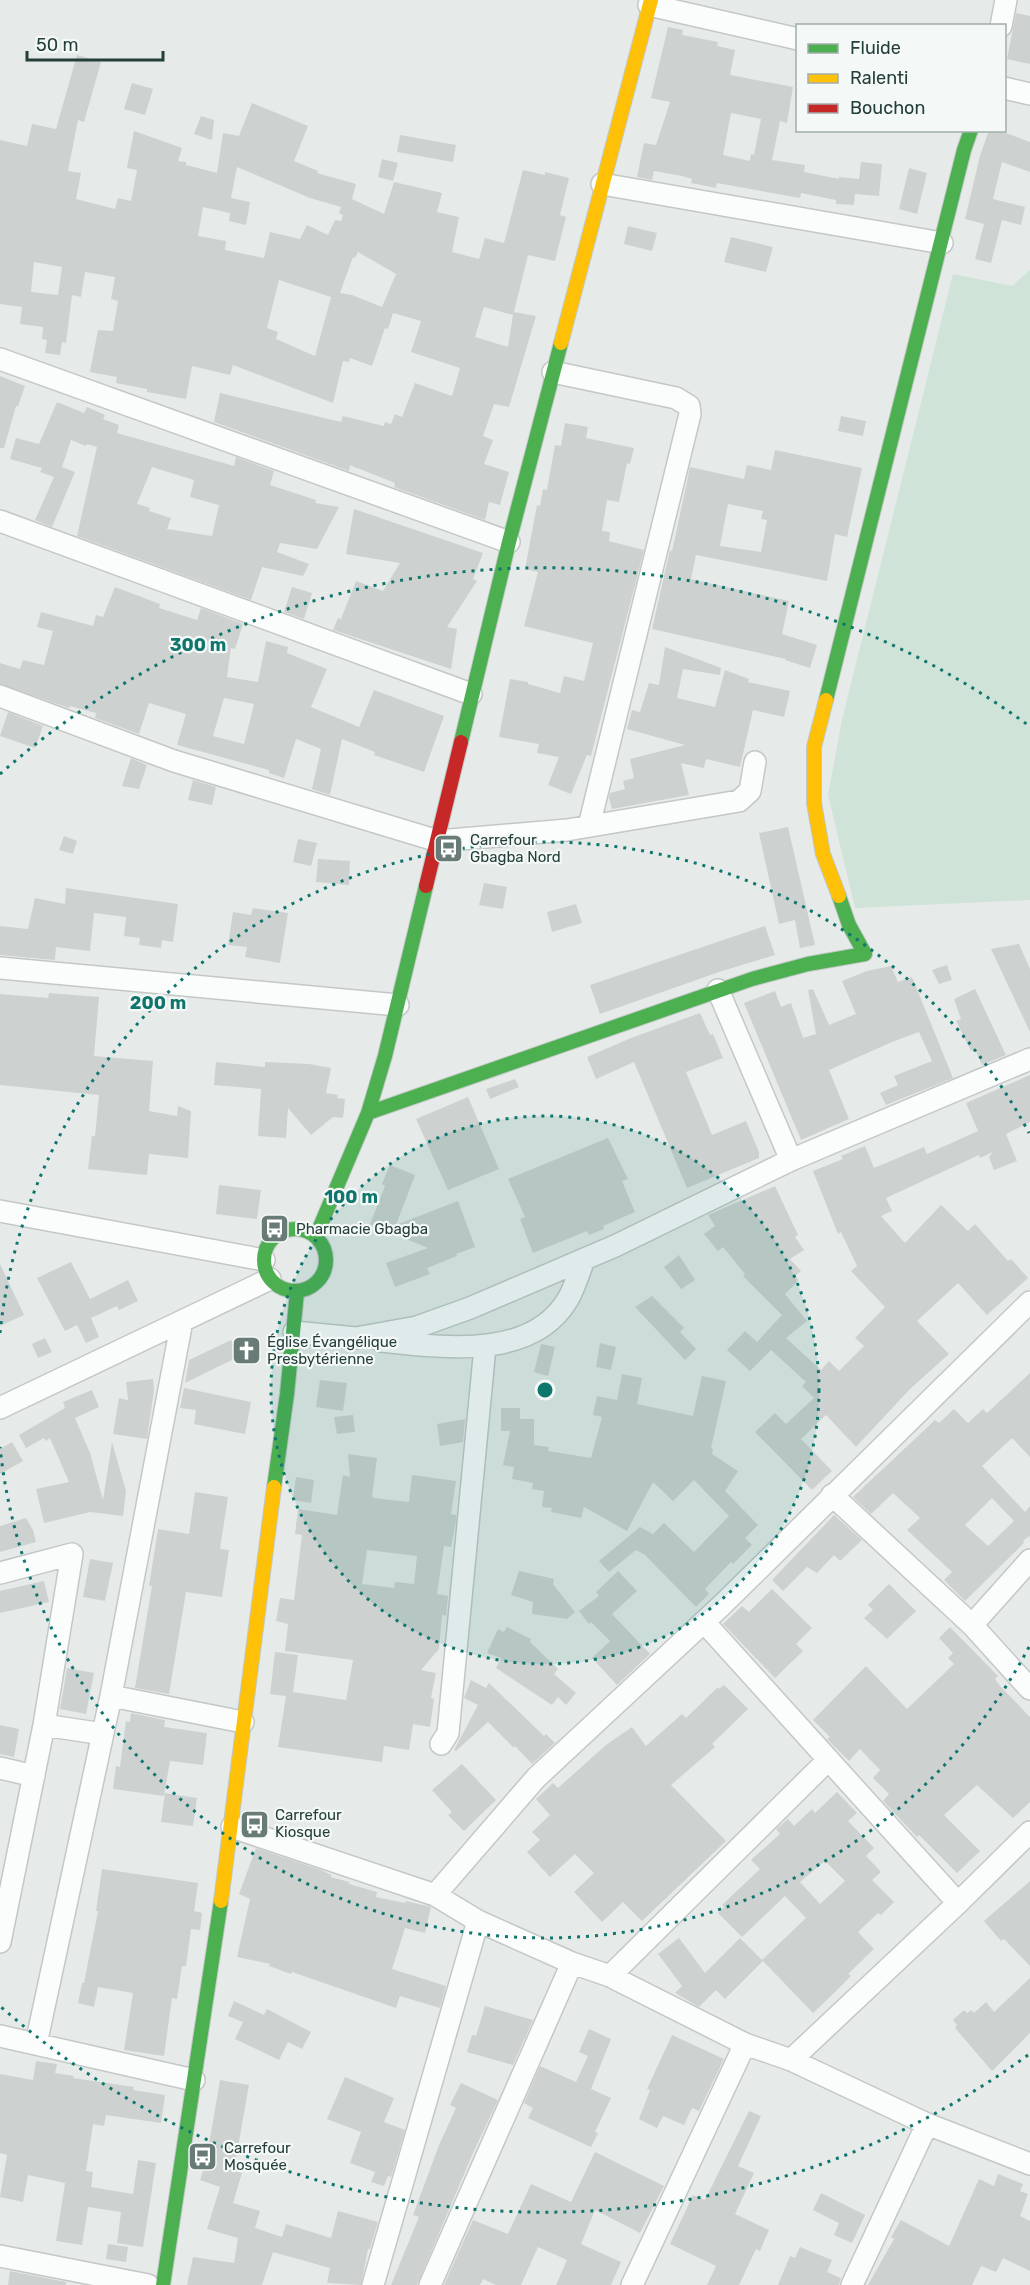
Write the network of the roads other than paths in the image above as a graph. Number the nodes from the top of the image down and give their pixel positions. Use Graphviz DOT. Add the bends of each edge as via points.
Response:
graph roads {
  1 [pos="1006,0"];
  2 [pos="650,2"];
  3 [pos="1000,24"];
  4 [pos="796,38"];
  5 [pos="1006,88"];
  6 [pos="1030,94"];
  7 [pos="970,132"];
  8 [pos="602,184"];
  9 [pos="942,243"];
  10 [pos="0,359"];
  11 [pos="553,372"];
  12 [pos="0,521"];
  13 [pos="508,542"];
  14 [pos="471,694"];
  15 [pos="0,696"];
  16 [pos="754,762"];
  17 [pos="590,826"];
  18 [pos="438,841"];
  19 [pos="0,969"];
  20 [pos="718,990"];
  21 [pos="398,1005"];
  22 [pos="1030,1059"];
  23 [pos="368,1113"];
  24 [pos="791,1160"];
  25 [pos="0,1211"];
  26 [pos="316,1236"];
  27 [pos="584,1260"];
  28 [pos="267,1270"];
  29 [pos="297,1292"];
  30 [pos="1030,1302"];
  31 [pos="182,1321"];
  32 [pos="294,1332"];
  33 [pos="356,1338"];
  34 [pos="485,1347"];
  35 [pos="0,1408"];
  36 [pos="832,1495"];
  37 [pos="1030,1560"];
  38 [pos="0,1573"];
  39 [pos="704,1622"];
  40 [pos="972,1624"];
  41 [pos="1030,1689"];
  42 [pos="111,1696"];
  43 [pos="243,1722"];
  44 [pos="44,1725"];
  45 [pos="103,1734"];
  46 [pos="441,1744"];
  47 [pos="828,1761"];
  48 [pos="0,1768"];
  49 [pos="34,1776"];
  50 [pos="232,1827"];
  51 [pos="1030,1832"];
  52 [pos="435,1895"];
  53 [pos="958,1903"];
  54 [pos="478,1921"];
  55 [pos="0,1942"];
  56 [pos="572,1963"];
  57 [pos="610,1976"];
  58 [pos="0,2036"];
  59 [pos="36,2044"];
  60 [pos="745,2044"];
  61 [pos="790,2060"];
  62 [pos="194,2080"];
  63 [pos="927,2124"];
  64 [pos="1030,2164"];
  65 [pos="0,2256"];
  66 [pos="148,2285"];
  67 [pos="163,2285"];
  68 [pos="373,2285"];
  69 [pos="430,2285"];
  70 [pos="632,2285"];
  71 [pos="852,2285"];
  1 -- 3 [label="street"];
  2 -- 4 [label="street"];
  2 -- 8 [label="street"];
  5 -- 6 [label="street"];
  7 -- 9 [label="street"];
  8 -- 9 [label="street"];
  8 -- 11 [label="street"];
  9 -- 20 [label="street" via="814,747 814,803 824,854 849,925 865,954 795,966"];
  10 -- 13 [label="street"];
  11 -- 13 [label="street"];
  11 -- 17 [label="street" via="676,398 689,406 690,414"];
  12 -- 14 [label="street"];
  13 -- 14 [label="street"];
  14 -- 18 [label="street"];
  15 -- 18 [label="street" via="174,761"];
  16 -- 17 [label="street" via="750,791 739,801"];
  17 -- 18 [label="street"];
  18 -- 21 [label="street"];
  19 -- 21 [label="street"];
  20 -- 23 [label="street"];
  20 -- 24 [label="street"];
  21 -- 23 [label="street"];
  22 -- 24 [label="street"];
  23 -- 26 [label="street"];
  24 -- 27 [label="street"];
  25 -- 28 [label="street"];
  26 -- 28 [label="street" via="297,1228 278,1234 265,1250"];
  26 -- 29 [label="street" via="327,1254 327,1265 317,1283"];
  27 -- 33 [label="street" via="417,1327"];
  27 -- 34 [label="street" via="568,1299 547,1323 530,1334"];
  28 -- 29 [label="street" via="278,1286"];
  28 -- 31 [label="street"];
  29 -- 32 [label="street"];
  30 -- 36 [label="street"];
  31 -- 35 [label="street"];
  31 -- 42 [label="street"];
  32 -- 33 [label="street"];
  32 -- 43 [label="street"];
  33 -- 34 [label="street"];
  34 -- 46 [label="street" via="448,1733"];
  36 -- 39 [label="street"];
  36 -- 40 [label="street"];
  37 -- 40 [label="street"];
  38 -- 44 [label="street" via="72,1554"];
  39 -- 47 [label="street"];
  39 -- 52 [label="street" via="536,1778"];
  40 -- 41 [label="street"];
  42 -- 43 [label="street"];
  42 -- 45 [label="street"];
  43 -- 50 [label="street"];
  44 -- 45 [label="street"];
  44 -- 49 [label="street"];
  45 -- 59 [label="street"];
  47 -- 53 [label="street"];
  47 -- 57 [label="street"];
  48 -- 49 [label="street"];
  49 -- 55 [label="street"];
  50 -- 52 [label="street"];
  50 -- 62 [label="street"];
  51 -- 53 [label="street"];
  52 -- 54 [label="street"];
  53 -- 61 [label="street"];
  54 -- 56 [label="street"];
  54 -- 68 [label="street"];
  56 -- 57 [label="street"];
  56 -- 69 [label="street"];
  57 -- 60 [label="street"];
  58 -- 59 [label="street"];
  59 -- 62 [label="street"];
  60 -- 61 [label="street"];
  60 -- 70 [label="street"];
  61 -- 63 [label="street"];
  62 -- 67 [label="street"];
  63 -- 64 [label="street"];
  63 -- 71 [label="street"];
  65 -- 66 [label="street"];
}
